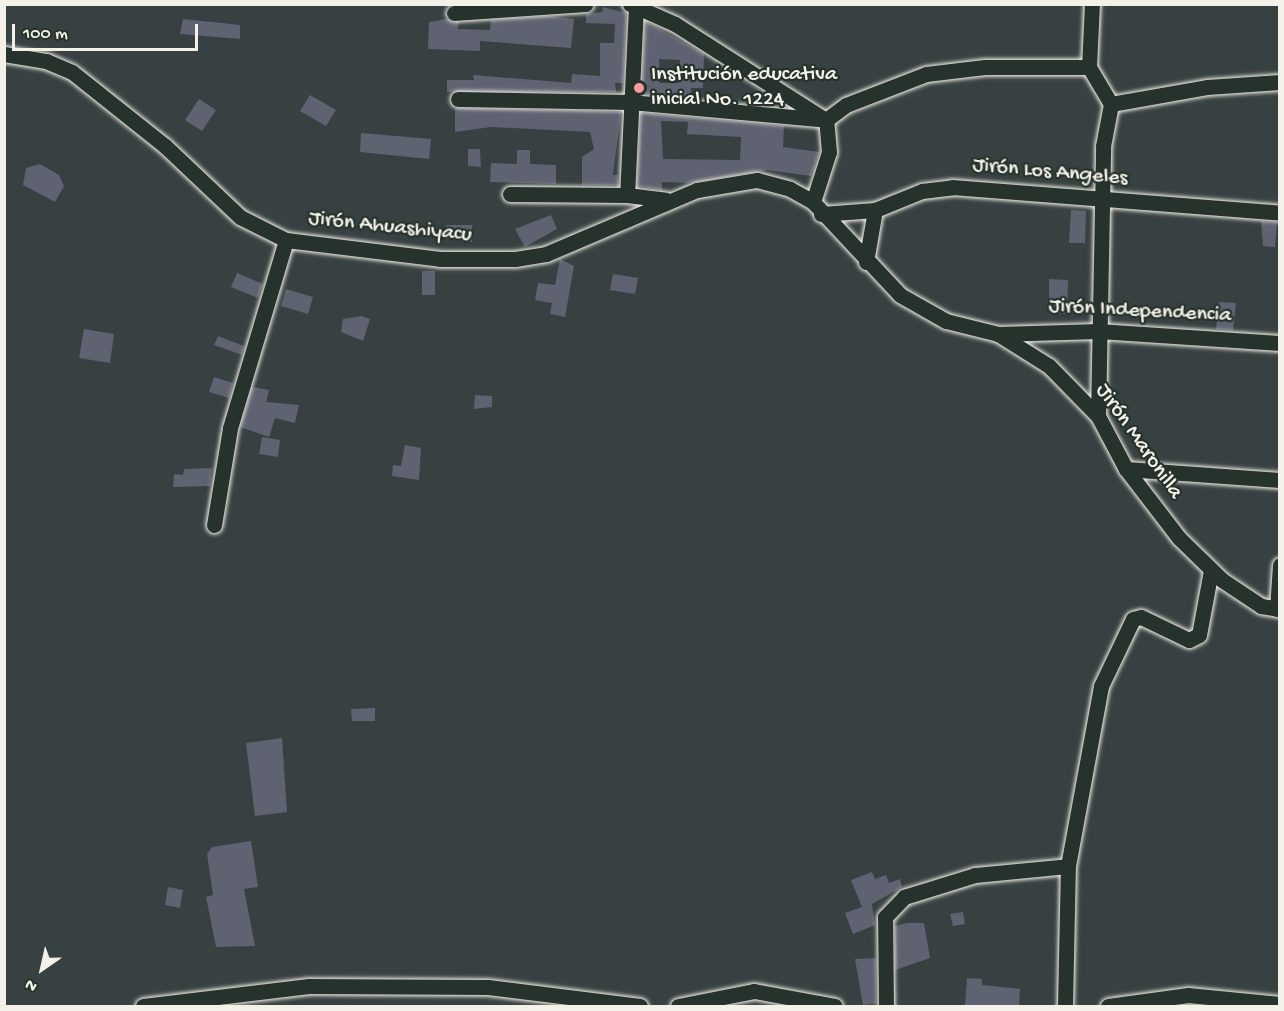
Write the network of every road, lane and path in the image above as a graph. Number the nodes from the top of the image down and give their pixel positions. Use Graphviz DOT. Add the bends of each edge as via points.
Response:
graph roads {
  1 [pos="586,4"];
  2 [pos="1092,4"];
  3 [pos="633,5"];
  4 [pos="454,13"];
  5 [pos="4,54"];
  6 [pos="1089,67"];
  7 [pos="1280,82"];
  8 [pos="458,99"];
  9 [pos="630,102"];
  10 [pos="1111,104"];
  11 [pos="826,120"];
  12 [pos="510,194"];
  13 [pos="627,195"];
  14 [pos="666,200"];
  15 [pos="1101,202"];
  16 [pos="817,208"];
  17 [pos="875,210"];
  18 [pos="1280,213"];
  19 [pos="286,240"];
  20 [pos="866,262"];
  21 [pos="1098,331"];
  22 [pos="999,334"];
  23 [pos="1280,343"];
  24 [pos="1098,416"];
  25 [pos="1126,469"];
  26 [pos="1280,480"];
  27 [pos="214,525"];
  28 [pos="1280,565"];
  29 [pos="1211,570"];
  30 [pos="1278,609"];
  31 [pos="1068,866"];
  32 [pos="1280,1004"];
  33 [pos="143,1006"];
  34 [pos="640,1006"];
  35 [pos="686,1006"];
  36 [pos="835,1006"];
  37 [pos="886,1006"];
  38 [pos="1065,1006"];
  39 [pos="1108,1006"];
  1 -- 4 [label="street"];
  2 -- 6 [label="street"];
  3 -- 9 [label="street"];
  3 -- 11 [label="street" via="675,24"];
  5 -- 19 [label="street, Jirón Ahuashiyacu" via="46,61 72,72 165,146 240,217"];
  6 -- 10 [label="street"];
  6 -- 11 [label="street" via="926,74 846,105"];
  7 -- 10 [label="street" via="1207,87"];
  8 -- 9 [label="street"];
  9 -- 11 [label="street"];
  9 -- 13 [label="street"];
  10 -- 15 [label="street"];
  11 -- 16 [label="street" via="829,152"];
  12 -- 13 [label="street"];
  13 -- 14 [label="street"];
  14 -- 16 [label="street, Jirón Ahuashiyacu" via="757,180"];
  14 -- 19 [label="street, Jirón Ahuashiyacu" via="546,254 515,260 440,259"];
  15 -- 17 [label="street, Jirón Los Angeles" via="953,187 922,191"];
  15 -- 18 [label="street, Jirón Los Angeles"];
  15 -- 21 [label="street"];
  16 -- 17 [label="street, Jirón Los Angeles"];
  16 -- 20 [label="street, Jirón Maronilla"];
  17 -- 20 [label="street"];
  19 -- 27 [label="street" via="230,428"];
  20 -- 22 [label="street, Jirón Maronilla" via="900,296 946,321"];
  21 -- 22 [label="street, Jirón Independencia"];
  21 -- 23 [label="street, Jirón Independencia"];
  21 -- 24 [label="street"];
  22 -- 24 [label="street, Jirón Maronilla" via="1048,366"];
  24 -- 25 [label="street, Jirón Maronilla"];
  25 -- 26 [label="street"];
  25 -- 29 [label="street, Jirón Maronilla"];
  28 -- 30 [label="street"];
  29 -- 30 [label="street, Jirón Maronilla" via="1260,606"];
  29 -- 31 [label="street" via="1199,635 1189,640 1141,617 1125,626 1101,686"];
  31 -- 37 [label="street" via="975,875 904,897 885,917"];
  31 -- 38 [label="street"];
  32 -- 39 [label="street" via="1188,995"];
  33 -- 34 [label="street" via="309,986 488,987"];
  35 -- 36 [label="street" via="754,991"];
}
